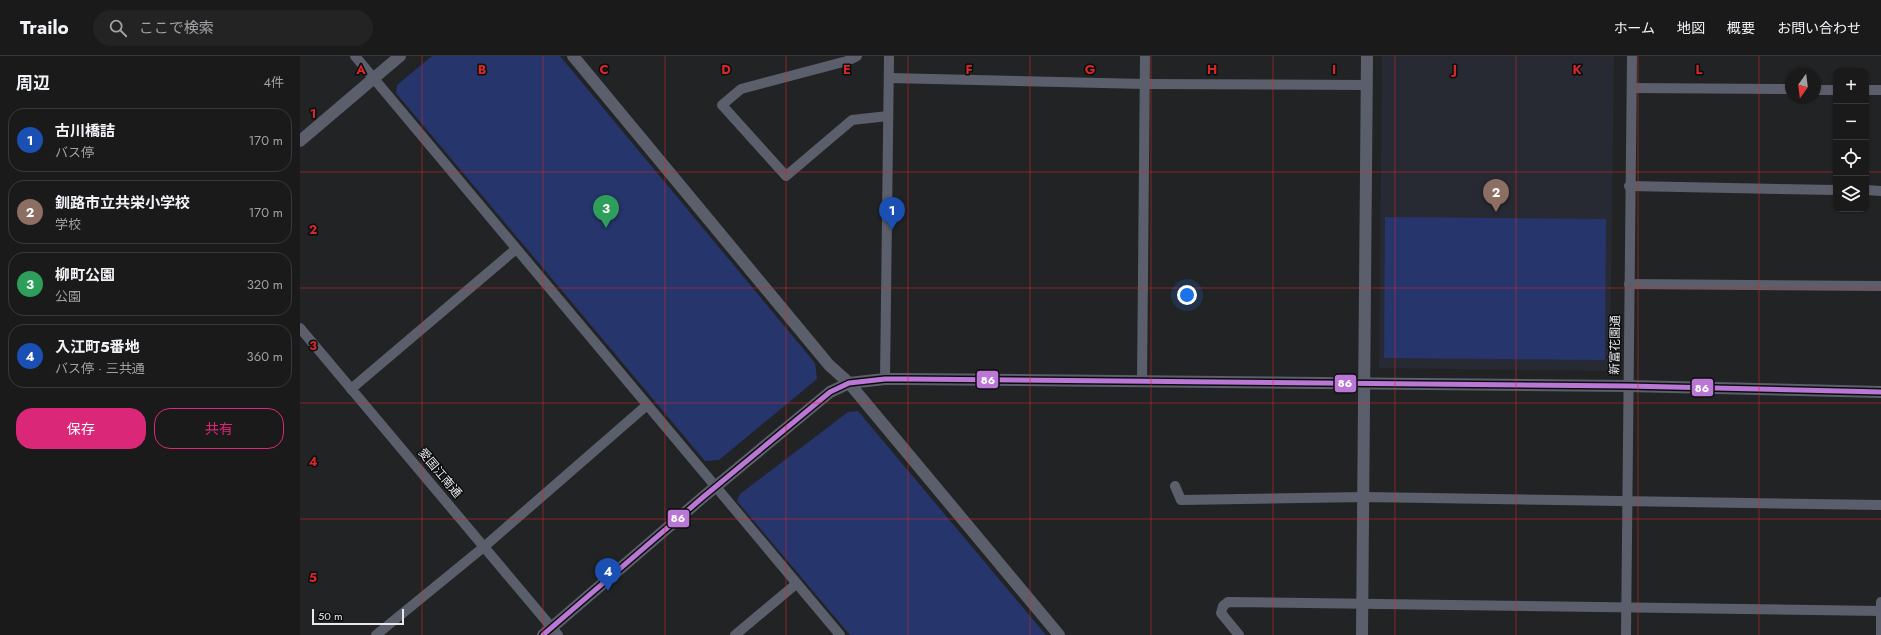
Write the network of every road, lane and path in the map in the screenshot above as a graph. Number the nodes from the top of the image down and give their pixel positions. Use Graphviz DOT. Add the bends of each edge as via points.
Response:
graph roads {
  1 [pos="355,56"];
  2 [pos="400,56"];
  3 [pos="573,56"];
  4 [pos="857,56"];
  5 [pos="889,56"];
  6 [pos="1145,56"];
  7 [pos="1367,56"];
  8 [pos="1632,56"];
  9 [pos="374,78"];
  10 [pos="889,78"];
  11 [pos="1145,84"];
  12 [pos="1367,85"];
  13 [pos="1632,88"];
  14 [pos="1785,89"];
  15 [pos="1821,90"];
  16 [pos="1833,90"];
  17 [pos="1869,90"];
  18 [pos="1881,90"];
  19 [pos="888,116"];
  20 [pos="300,141"];
  21 [pos="1630,186"];
  22 [pos="1833,190"];
  23 [pos="1869,190"];
  24 [pos="1881,191"];
  25 [pos="516,249"];
  26 [pos="1629,284"];
  27 [pos="1881,286"];
  28 [pos="300,328"];
  29 [pos="884,379"];
  30 [pos="1142,382"];
  31 [pos="849,383"];
  32 [pos="1364,384"];
  33 [pos="1628,386"];
  34 [pos="351,389"];
  35 [pos="1881,392"];
  36 [pos="647,405"];
  37 [pos="1175,486"];
  38 [pos="717,487"];
  39 [pos="1364,497"];
  40 [pos="1627,500"];
  41 [pos="1881,505"];
  42 [pos="485,546"];
  43 [pos="796,584"];
  44 [pos="1881,602"];
  45 [pos="1363,604"];
  46 [pos="1626,608"];
  47 [pos="1881,611"];
  48 [pos="551,633"];
  49 [pos="376,635"];
  50 [pos="735,635"];
  51 [pos="840,635"];
  52 [pos="1059,635"];
  53 [pos="1239,635"];
  54 [pos="1362,635"];
  55 [pos="1626,635"];
  56 [pos="1881,635"];
  1 -- 9 [label="street"];
  2 -- 9 [label="street"];
  3 -- 31 [label="street" via="829,365"];
  4 -- 19 [label="street" via="847,61 741,89 722,105 786,176 852,120"];
  5 -- 10 [label="street"];
  6 -- 11 [label="street"];
  7 -- 12 [label="street"];
  8 -- 13 [label="street, 新富花園通"];
  9 -- 20 [label="street"];
  9 -- 25 [label="street"];
  10 -- 11 [label="street"];
  10 -- 19 [label="street"];
  11 -- 12 [label="street"];
  11 -- 30 [label="street"];
  12 -- 32 [label="street"];
  13 -- 14 [label="street"];
  13 -- 21 [label="street, 新富花園通"];
  15 -- 16 [label="street"];
  17 -- 18 [label="street"];
  19 -- 29 [label="street"];
  21 -- 22 [label="street"];
  21 -- 26 [label="street, 新富花園通"];
  23 -- 24 [label="street"];
  25 -- 34 [label="street"];
  25 -- 36 [label="street"];
  26 -- 27 [label="street"];
  26 -- 33 [label="street, 新富花園通"];
  28 -- 34 [label="street, 愛国江南通"];
  29 -- 30 [label="street"];
  29 -- 31 [label="street"];
  30 -- 32 [label="street"];
  31 -- 38 [label="street" via="830,392"];
  31 -- 52 [label="street"];
  32 -- 33 [label="street"];
  32 -- 39 [label="street"];
  33 -- 35 [label="street"];
  33 -- 40 [label="street, 新富花園通"];
  34 -- 42 [label="street, 愛国江南通"];
  36 -- 38 [label="street"];
  36 -- 42 [label="street"];
  37 -- 39 [label="street" via="1181,500"];
  38 -- 43 [label="street"];
  38 -- 48 [label="street"];
  39 -- 40 [label="street"];
  39 -- 45 [label="street"];
  40 -- 41 [label="street"];
  40 -- 46 [label="street, 新富花園通"];
  42 -- 48 [label="street, 愛国江南通"];
  42 -- 49 [label="street"];
  43 -- 50 [label="street"];
  43 -- 51 [label="street"];
  44 -- 47 [label="street"];
  45 -- 46 [label="street"];
  45 -- 53 [label="street" via="1228,602 1223,606 1221,613"];
  45 -- 54 [label="street"];
  46 -- 47 [label="street"];
  46 -- 55 [label="street, 新富花園通"];
  47 -- 56 [label="street"];
}
